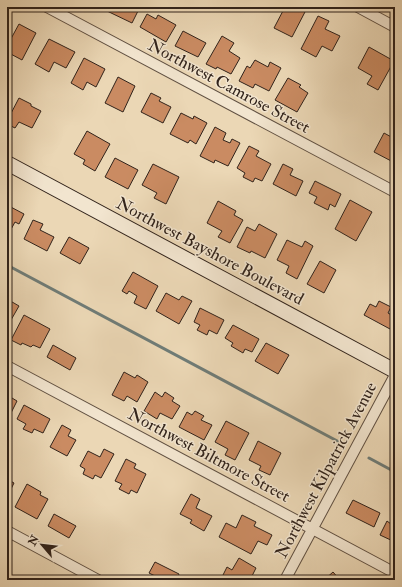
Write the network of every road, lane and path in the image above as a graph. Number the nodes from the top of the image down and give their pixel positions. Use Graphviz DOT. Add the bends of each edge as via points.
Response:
graph roads {
  1 [pos="47,7"];
  2 [pos="358,7"];
  3 [pos="395,27"];
  4 [pos="7,163"];
  5 [pos="395,192"];
  6 [pos="7,366"];
  7 [pos="395,371"];
  8 [pos="395,375"];
  9 [pos="312,528"];
  10 [pos="7,531"];
  11 [pos="395,573"];
  12 [pos="98,580"];
  13 [pos="285,580"];
  1 -- 5 [label="street, Northwest Camrose Street"];
  2 -- 3 [label="street"];
  4 -- 7 [label="main road, Northwest Bayshore Boulevard"];
  6 -- 9 [label="street, Northwest Biltmore Street"];
  8 -- 9 [label="street, Northwest Kilpatrick Avenue"];
  9 -- 11 [label="street, Northwest Biltmore Street"];
  9 -- 13 [label="street, Northwest Kilpatrick Avenue"];
  10 -- 12 [label="street"];
}
